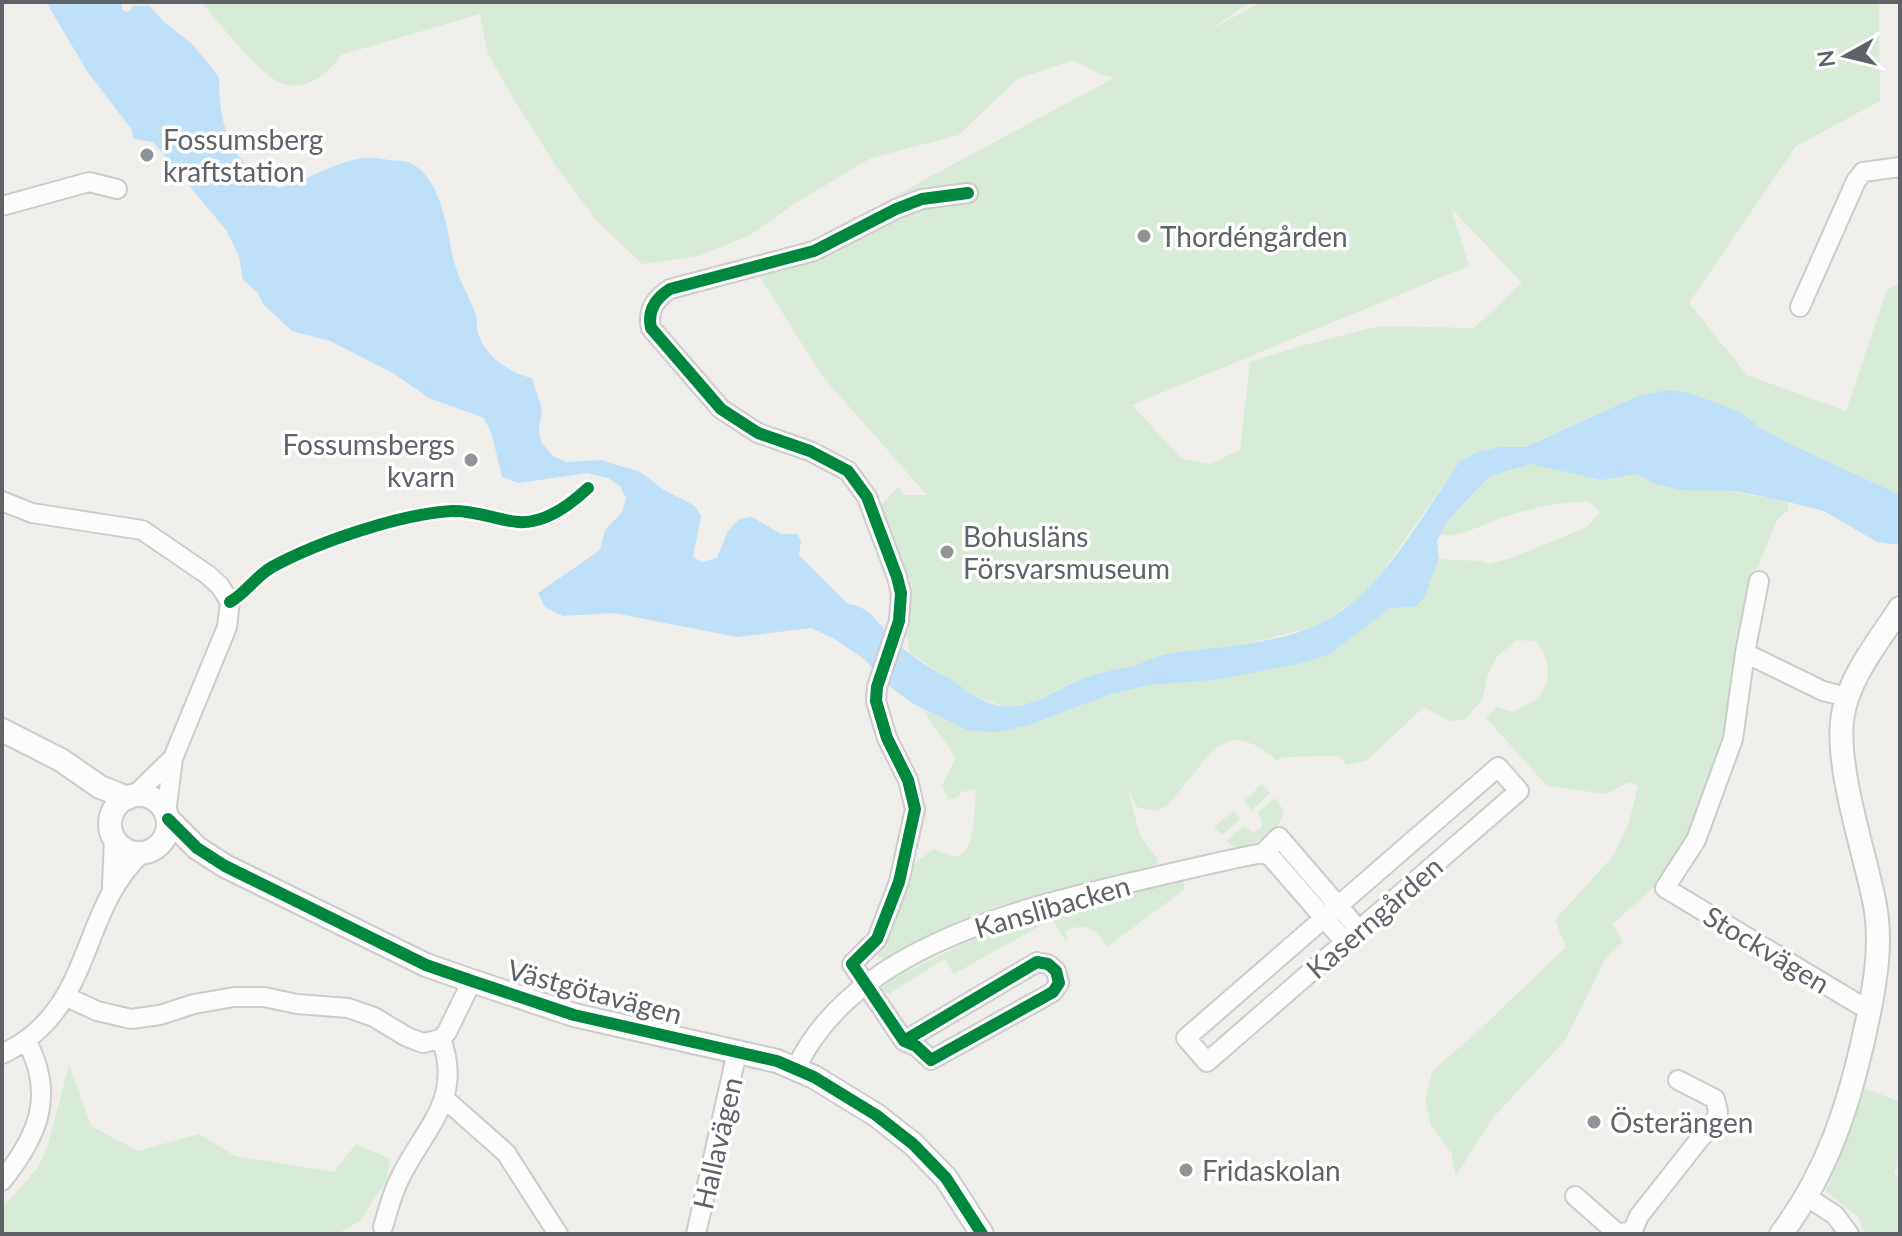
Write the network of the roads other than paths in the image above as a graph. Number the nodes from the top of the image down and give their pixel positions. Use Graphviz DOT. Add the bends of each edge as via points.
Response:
graph roads {
  1 [pos="1900,167"];
  2 [pos="117,189"];
  3 [pos="968,193"];
  4 [pos="2,206"];
  5 [pos="1800,307"];
  6 [pos="2,501"];
  7 [pos="1759,581"];
  8 [pos="1900,608"];
  9 [pos="1745,653"];
  10 [pos="1847,697"];
  11 [pos="2,730"];
  12 [pos="173,758"];
  13 [pos="85,777"];
  14 [pos="132,796"];
  15 [pos="167,816"];
  16 [pos="112,831"];
  17 [pos="146,852"];
  18 [pos="1263,853"];
  19 [pos="225,866"];
  20 [pos="112,893"];
  21 [pos="1331,912"];
  22 [pos="1359,930"];
  23 [pos="1345,942"];
  24 [pos="472,981"];
  25 [pos="867,985"];
  26 [pos="67,997"];
  27 [pos="1870,1008"];
  28 [pos="441,1039"];
  29 [pos="26,1040"];
  30 [pos="904,1041"];
  31 [pos="737,1052"];
  32 [pos="2,1054"];
  33 [pos="796,1068"];
  34 [pos="1678,1080"];
  35 [pos="445,1099"];
  36 [pos="2,1181"];
  37 [pos="1575,1196"];
  38 [pos="1807,1197"];
  39 [pos="383,1227"];
  40 [pos="1633,1233"];
  41 [pos="558,1234"];
  42 [pos="696,1234"];
  43 [pos="982,1234"];
  44 [pos="1781,1234"];
  45 [pos="1849,1234"];
  1 -- 5 [label="street" via="1863,172 1856,181"];
  2 -- 4 [label="street" via="89,182"];
  3 -- 25 [label="street" via="922,199 801,254 670,289 658,297 649,320 721,409 758,433 836,464 855,479 897,577 899,621 876,701 915,809 907,854 877,939 852,964"];
  6 -- 12 [label="street" via="32,513 142,530 220,586 230,602 227,627"];
  7 -- 9 [label="street"];
  8 -- 10 [label="street"];
  9 -- 10 [label="street"];
  9 -- 27 [label="street, Stockvägen" via="1733,739 1696,840 1665,888"];
  10 -- 27 [label="street" via="1842,749 1877,913"];
  11 -- 13 [label="street"];
  12 -- 14 [label="street"];
  12 -- 15 [label="street"];
  13 -- 14 [label="street" via="113,793"];
  13 -- 16 [label="street" via="106,810"];
  14 -- 15 [label="street" via="157,801"];
  14 -- 16 [label="street" via="116,808"];
  15 -- 17 [label="street" via="166,834"];
  15 -- 19 [label="street, Västgötavägen" via="197,848"];
  16 -- 17 [label="street" via="126,850"];
  16 -- 20 [label="street"];
  17 -- 19 [label="street, Västgötavägen"];
  17 -- 20 [label="street"];
  18 -- 21 [label="street"];
  18 -- 21 [label="street" via="1279,837"];
  18 -- 25 [label="street, Kanslibacken" via="1009,914 961,932"];
  19 -- 24 [label="street, Västgötavägen" via="426,965"];
  20 -- 26 [label="street"];
  21 -- 22 [label="street"];
  21 -- 22 [label="street, Kaserngården" via="1498,767 1519,791"];
  21 -- 23 [label="street"];
  21 -- 23 [label="street, Kaserngården" via="1186,1038 1207,1062"];
  22 -- 23 [label="street, Kaserngården"];
  24 -- 28 [label="street"];
  24 -- 31 [label="street, Västgötavägen" via="574,1015"];
  25 -- 30 [label="street"];
  25 -- 33 [label="street, Kanslibacken" via="814,1037"];
  26 -- 28 [label="street" via="131,1019 219,999 264,997 358,1010 423,1043"];
  26 -- 29 [label="street"];
  27 -- 38 [label="street" via="1837,1136"];
  28 -- 35 [label="street" via="450,1079"];
  29 -- 32 [label="street"];
  29 -- 36 [label="street" via="41,1081 41,1109 30,1142"];
  30 -- 30 [label="street" via="934,1059 1053,992 1059,983 1056,971 1037,962"];
  31 -- 33 [label="street, Västgötavägen"];
  31 -- 42 [label="street, Hallavägen"];
  33 -- 43 [label="street, Västgötavägen" via="863,1106 913,1144 946,1178"];
  34 -- 40 [label="street" via="1715,1099 1717,1117 1639,1216"];
  35 -- 39 [label="street" via="398,1181"];
  35 -- 41 [label="street" via="506,1153"];
  37 -- 40 [label="street" via="1614,1231"];
  38 -- 44 [label="street"];
  38 -- 45 [label="street" via="1835,1215"];
}
